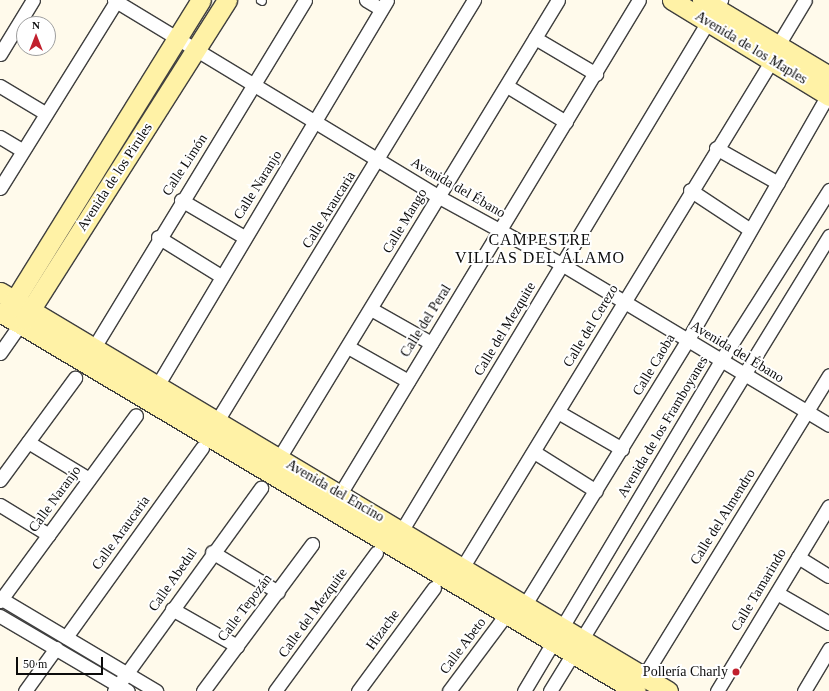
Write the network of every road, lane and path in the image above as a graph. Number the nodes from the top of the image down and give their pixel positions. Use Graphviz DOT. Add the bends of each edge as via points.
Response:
graph roads {
  1 [pos="33,0"];
  2 [pos="116,0"];
  3 [pos="201,0"];
  4 [pos="227,0"];
  5 [pos="305,0"];
  6 [pos="366,0"];
  7 [pos="474,0"];
  8 [pos="558,0"];
  9 [pos="639,0"];
  10 [pos="672,0"];
  11 [pos="805,0"];
  12 [pos="384,5"];
  13 [pos="712,8"];
  14 [pos="535,38"];
  15 [pos="178,39"];
  16 [pos="196,51"];
  17 [pos="775,52"];
  18 [pos="0,54"];
  19 [pos="596,74"];
  20 [pos="829,76"];
  21 [pos="255,85"];
  22 [pos="0,86"];
  23 [pos="507,86"];
  24 [pos="828,96"];
  25 [pos="45,113"];
  26 [pos="316,122"];
  27 [pos="566,122"];
  28 [pos="0,137"];
  29 [pos="716,148"];
  30 [pos="22,150"];
  31 [pos="379,160"];
  32 [pos="778,183"];
  33 [pos="0,188"];
  34 [pos="690,190"];
  35 [pos="829,190"];
  36 [pos="439,197"];
  37 [pos="181,200"];
  38 [pos="749,229"];
  39 [pos="500,232"];
  40 [pos="829,236"];
  41 [pos="158,237"];
  42 [pos="244,237"];
  43 [pos="563,265"];
  44 [pos="221,276"];
  45 [pos="624,302"];
  46 [pos="371,309"];
  47 [pos="10,311"];
  48 [pos="687,341"];
  49 [pos="431,343"];
  50 [pos="348,347"];
  51 [pos="93,349"];
  52 [pos="0,353"];
  53 [pos="720,362"];
  54 [pos="829,375"];
  55 [pos="746,376"];
  56 [pos="75,378"];
  57 [pos="408,381"];
  58 [pos="157,386"];
  59 [pos="558,412"];
  60 [pos="807,412"];
  61 [pos="136,415"];
  62 [pos="829,425"];
  63 [pos="209,435"];
  64 [pos="28,442"];
  65 [pos="622,449"];
  66 [pos="534,452"];
  67 [pos="279,458"];
  68 [pos="89,479"];
  69 [pos="0,480"];
  70 [pos="261,488"];
  71 [pos="596,490"];
  72 [pos="340,494"];
  73 [pos="0,505"];
  74 [pos="829,506"];
  75 [pos="402,530"];
  76 [pos="49,535"];
  77 [pos="312,544"];
  78 [pos="212,552"];
  79 [pos="376,553"];
  80 [pos="798,557"];
  81 [pos="462,568"];
  82 [pos="829,576"];
  83 [pos="434,588"];
  84 [pos="278,592"];
  85 [pos="777,592"];
  86 [pos="1,600"];
  87 [pos="524,606"];
  88 [pos="172,609"];
  89 [pos="0,616"];
  90 [pos="502,620"];
  91 [pos="829,623"];
  92 [pos="558,636"];
  93 [pos="66,637"];
  94 [pos="237,646"];
  95 [pos="56,648"];
  96 [pos="578,648"];
  97 [pos="829,649"];
  98 [pos="126,673"];
  99 [pos="640,683"];
  100 [pos="120,689"];
  101 [pos="24,691"];
  102 [pos="156,691"];
  103 [pos="205,691"];
  104 [pos="275,691"];
  105 [pos="358,691"];
  106 [pos="449,691"];
  107 [pos="524,691"];
  108 [pos="550,691"];
  109 [pos="668,691"];
  110 [pos="717,691"];
  111 [pos="804,691"];
  1 -- 18 [label="street"];
  2 -- 15 [label="street, Avenida del Ébano"];
  2 -- 25 [label="street"];
  3 -- 15 [label="street, Avenida de los Pirules"];
  4 -- 16 [label="street, Avenida de los Pirules"];
  5 -- 21 [label="street, Calle Limón"];
  6 -- 12 [label="street"];
  7 -- 31 [label="street, Calle Araucaria"];
  8 -- 14 [label="street, Calle Mango"];
  9 -- 19 [label="street, Calle del Peral"];
  10 -- 13 [label="street, Avenida de los Maples"];
  11 -- 17 [label="street, Calle del Cerezo"];
  12 -- 26 [label="street, Calle Naranjo"];
  13 -- 17 [label="street, Avenida de los Maples"];
  13 -- 43 [label="street, Calle del Mezquite"];
  14 -- 19 [label="street"];
  14 -- 23 [label="street, Calle Mango"];
  15 -- 16 [label="street, Avenida del Ébano"];
  15 -- 47 [label="street, Avenida de los Pirules"];
  16 -- 21 [label="street, Avenida del Ébano"];
  16 -- 47 [label="street, Avenida de los Pirules"];
  17 -- 20 [label="street, Avenida de los Maples"];
  17 -- 24 [label="street, Avenida de los Maples"];
  17 -- 29 [label="street, Calle del Cerezo"];
  19 -- 27 [label="street, Calle del Peral"];
  21 -- 26 [label="street, Avenida del Ébano"];
  21 -- 37 [label="street, Calle Limón"];
  22 -- 25 [label="street"];
  23 -- 27 [label="street"];
  23 -- 36 [label="street, Calle Mango"];
  24 -- 32 [label="street, Calle Caoba"];
  25 -- 30 [label="street"];
  26 -- 31 [label="street, Avenida del Ébano"];
  26 -- 42 [label="street, Calle Naranjo"];
  27 -- 39 [label="street, Calle del Peral"];
  28 -- 30 [label="street"];
  29 -- 32 [label="street"];
  29 -- 34 [label="street, Calle del Cerezo"];
  30 -- 33 [label="street"];
  31 -- 36 [label="street, Avenida del Ébano"];
  31 -- 63 [label="street, Calle Araucaria"];
  32 -- 38 [label="street, Calle Caoba"];
  34 -- 38 [label="street"];
  34 -- 45 [label="street, Calle del Cerezo"];
  35 -- 53 [label="street, Avenida de los Framboyanes"];
  36 -- 39 [label="street, Avenida del Ébano"];
  36 -- 46 [label="street, Calle Mango"];
  37 -- 41 [label="street, Calle Limón"];
  37 -- 42 [label="street"];
  38 -- 48 [label="street, Calle Caoba"];
  39 -- 43 [label="street, Avenida del Ébano"];
  39 -- 49 [label="street, Calle del Peral"];
  40 -- 55 [label="street"];
  41 -- 44 [label="street"];
  41 -- 51 [label="street, Calle Limón"];
  42 -- 44 [label="street, Calle Naranjo"];
  43 -- 45 [label="street, Avenida del Ébano"];
  43 -- 75 [label="street, Calle del Mezquite"];
  44 -- 58 [label="street, Calle Naranjo"];
  45 -- 48 [label="street, Avenida del Ébano"];
  45 -- 59 [label="street, Calle del Cerezo"];
  46 -- 49 [label="street"];
  46 -- 50 [label="street, Calle Mango"];
  47 -- 51 [label="street, Avenida del Encino"];
  47 -- 52 [label="street, Avenida de los Pirules"];
  47 -- 63 [label="street, Avenida del Encino"];
  48 -- 53 [label="street, Avenida del Ébano"];
  48 -- 65 [label="street, Calle Caoba"];
  49 -- 57 [label="street, Calle del Peral"];
  50 -- 57 [label="street"];
  50 -- 67 [label="street, Calle Mango"];
  51 -- 58 [label="street, Avenida del Encino"];
  53 -- 55 [label="street, Avenida del Ébano"];
  53 -- 92 [label="street, Avenida de los Framboyanes"];
  54 -- 60 [label="street, Calle del Almendro"];
  55 -- 60 [label="street, Avenida del Ébano"];
  55 -- 96 [label="street"];
  56 -- 64 [label="street"];
  57 -- 72 [label="street, Calle del Peral"];
  58 -- 63 [label="street, Avenida del Encino"];
  59 -- 65 [label="street"];
  59 -- 66 [label="street, Calle del Cerezo"];
  60 -- 62 [label="street, Avenida del Ébano"];
  60 -- 99 [label="street, Calle del Almendro"];
  61 -- 68 [label="street, Calle Naranjo"];
  63 -- 67 [label="street, Avenida del Encino"];
  63 -- 92 [label="street, Avenida del Encino"];
  63 -- 93 [label="street, Calle Araucaria"];
  64 -- 68 [label="street"];
  64 -- 69 [label="street"];
  65 -- 71 [label="street, Calle Caoba"];
  66 -- 71 [label="street"];
  66 -- 81 [label="street, Calle del Cerezo"];
  67 -- 72 [label="street, Avenida del Encino"];
  68 -- 76 [label="street, Calle Naranjo"];
  70 -- 78 [label="street, Calle Abedul"];
  71 -- 87 [label="street, Calle Caoba"];
  72 -- 75 [label="street, Avenida del Encino"];
  73 -- 76 [label="street"];
  74 -- 80 [label="street, Calle Tamarindo"];
  75 -- 81 [label="street, Avenida del Encino"];
  76 -- 86 [label="street, Calle Naranjo"];
  77 -- 84 [label="street, Calle Tepozán"];
  78 -- 84 [label="street"];
  78 -- 88 [label="street, Calle Abedul"];
  79 -- 104 [label="street, Calle del Mezquite"];
  80 -- 82 [label="street"];
  80 -- 85 [label="street, Calle Tamarindo"];
  81 -- 87 [label="street, Avenida del Encino"];
  83 -- 105 [label="street, Hizache"];
  84 -- 94 [label="street, Calle Tepozán"];
  85 -- 91 [label="street"];
  85 -- 110 [label="street, Calle Tamarindo"];
  86 -- 93 [label="street"];
  87 -- 92 [label="street, Avenida del Encino"];
  88 -- 94 [label="street"];
  88 -- 98 [label="street, Calle Abedul"];
  89 -- 95 [label="street"];
  90 -- 106 [label="street, Calle Abeto"];
  92 -- 96 [label="street, Avenida del Encino"];
  92 -- 107 [label="street, Avenida de los Framboyanes"];
  93 -- 98 [label="street"];
  94 -- 103 [label="street, Calle Tepozán"];
  95 -- 100 [label="street"];
  95 -- 101 [label="street"];
  96 -- 99 [label="street, Avenida del Encino"];
  96 -- 108 [label="street"];
  97 -- 111 [label="street"];
  98 -- 100 [label="street, Calle Abedul"];
  98 -- 102 [label="street"];
  99 -- 109 [label="street, Avenida del Encino"];
}
